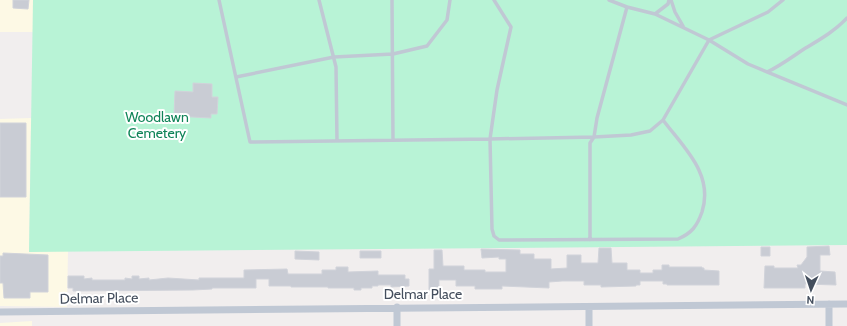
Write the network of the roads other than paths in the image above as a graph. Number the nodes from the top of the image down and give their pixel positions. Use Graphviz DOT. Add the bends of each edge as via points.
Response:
graph roads {
  1 [pos="219,0"];
  2 [pos="319,0"];
  3 [pos="392,0"];
  4 [pos="450,0"];
  5 [pos="494,0"];
  6 [pos="609,0"];
  7 [pos="670,0"];
  8 [pos="783,0"];
  9 [pos="627,7"];
  10 [pos="655,14"];
  11 [pos="847,18"];
  12 [pos="683,27"];
  13 [pos="709,40"];
  14 [pos="393,54"];
  15 [pos="334,57"];
  16 [pos="767,72"];
  17 [pos="236,77"];
  18 [pos="847,105"];
  19 [pos="663,120"];
  20 [pos="594,137"];
  21 [pos="490,139"];
  22 [pos="394,140"];
  23 [pos="337,141"];
  24 [pos="590,240"];
  25 [pos="829,304"];
  26 [pos="847,304"];
  27 [pos="589,307"];
  28 [pos="397,308"];
  29 [pos="0,312"];
  30 [pos="397,326"];
  31 [pos="589,326"];
  32 [pos="829,326"];
  1 -- 17 [label="lane"];
  2 -- 15 [label="lane"];
  3 -- 14 [label="lane"];
  4 -- 14 [label="lane" via="447,20 428,46"];
  5 -- 21 [label="lane" via="511,27 497,90"];
  6 -- 9 [label="lane"];
  7 -- 10 [label="lane"];
  7 -- 12 [label="lane"];
  8 -- 13 [label="lane" via="768,12"];
  9 -- 10 [label="lane"];
  9 -- 20 [label="lane"];
  10 -- 12 [label="lane"];
  11 -- 16 [label="lane" via="824,37"];
  12 -- 13 [label="lane"];
  13 -- 16 [label="lane" via="748,64"];
  13 -- 19 [label="lane"];
  14 -- 15 [label="lane"];
  14 -- 22 [label="lane"];
  15 -- 17 [label="lane"];
  15 -- 23 [label="lane"];
  16 -- 18 [label="lane"];
  17 -- 23 [label="lane" via="250,142"];
  19 -- 20 [label="lane" via="650,131"];
  19 -- 24 [label="lane" via="697,165 704,182 705,202 695,228 678,239"];
  20 -- 21 [label="lane"];
  20 -- 24 [label="lane" via="590,143"];
  21 -- 22 [label="lane"];
  21 -- 24 [label="lane" via="494,236 499,240"];
  22 -- 23 [label="lane"];
  25 -- 26 [label="street, Delmar Place"];
  25 -- 27 [label="street, Delmar Place"];
  25 -- 32 [label="street"];
  27 -- 28 [label="street, Delmar Place"];
  27 -- 31 [label="street"];
  28 -- 29 [label="street, Delmar Place"];
  28 -- 30 [label="street"];
}
